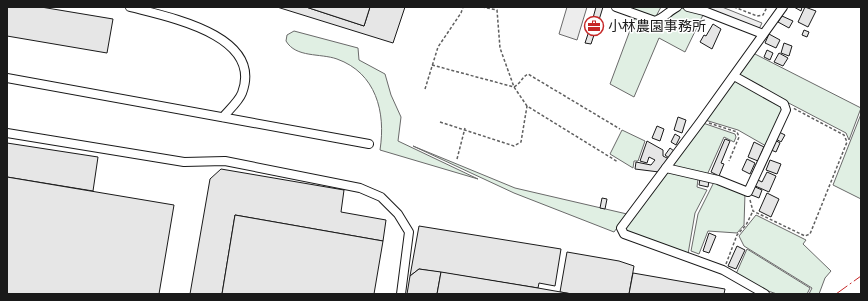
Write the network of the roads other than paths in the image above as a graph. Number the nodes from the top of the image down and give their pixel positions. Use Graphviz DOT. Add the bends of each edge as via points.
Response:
graph roads {
  1 [pos="130,7"];
  2 [pos="616,7"];
  3 [pos="677,7"];
  4 [pos="688,7"];
  5 [pos="783,7"];
  6 [pos="763,34"];
  7 [pos="734,76"];
  8 [pos="7,78"];
  9 [pos="223,117"];
  10 [pos="7,133"];
  11 [pos="369,144"];
  12 [pos="666,168"];
  13 [pos="401,294"];
  14 [pos="765,294"];
  1 -- 9 [label="street" via="182,21 201,29 228,44 237,53 246,70 245,82 242,94"];
  2 -- 3 [label="street" via="655,21"];
  4 -- 6 [label="street"];
  5 -- 6 [label="street"];
  6 -- 7 [label="street"];
  7 -- 12 [label="street"];
  7 -- 12 [label="street" via="784,104 786,110 748,192 718,180"];
  8 -- 9 [label="street"];
  9 -- 11 [label="street"];
  10 -- 13 [label="street" via="184,162 225,161 360,188 381,197 398,214 409,232"];
  12 -- 14 [label="street" via="621,228 624,234 723,270"];
}
